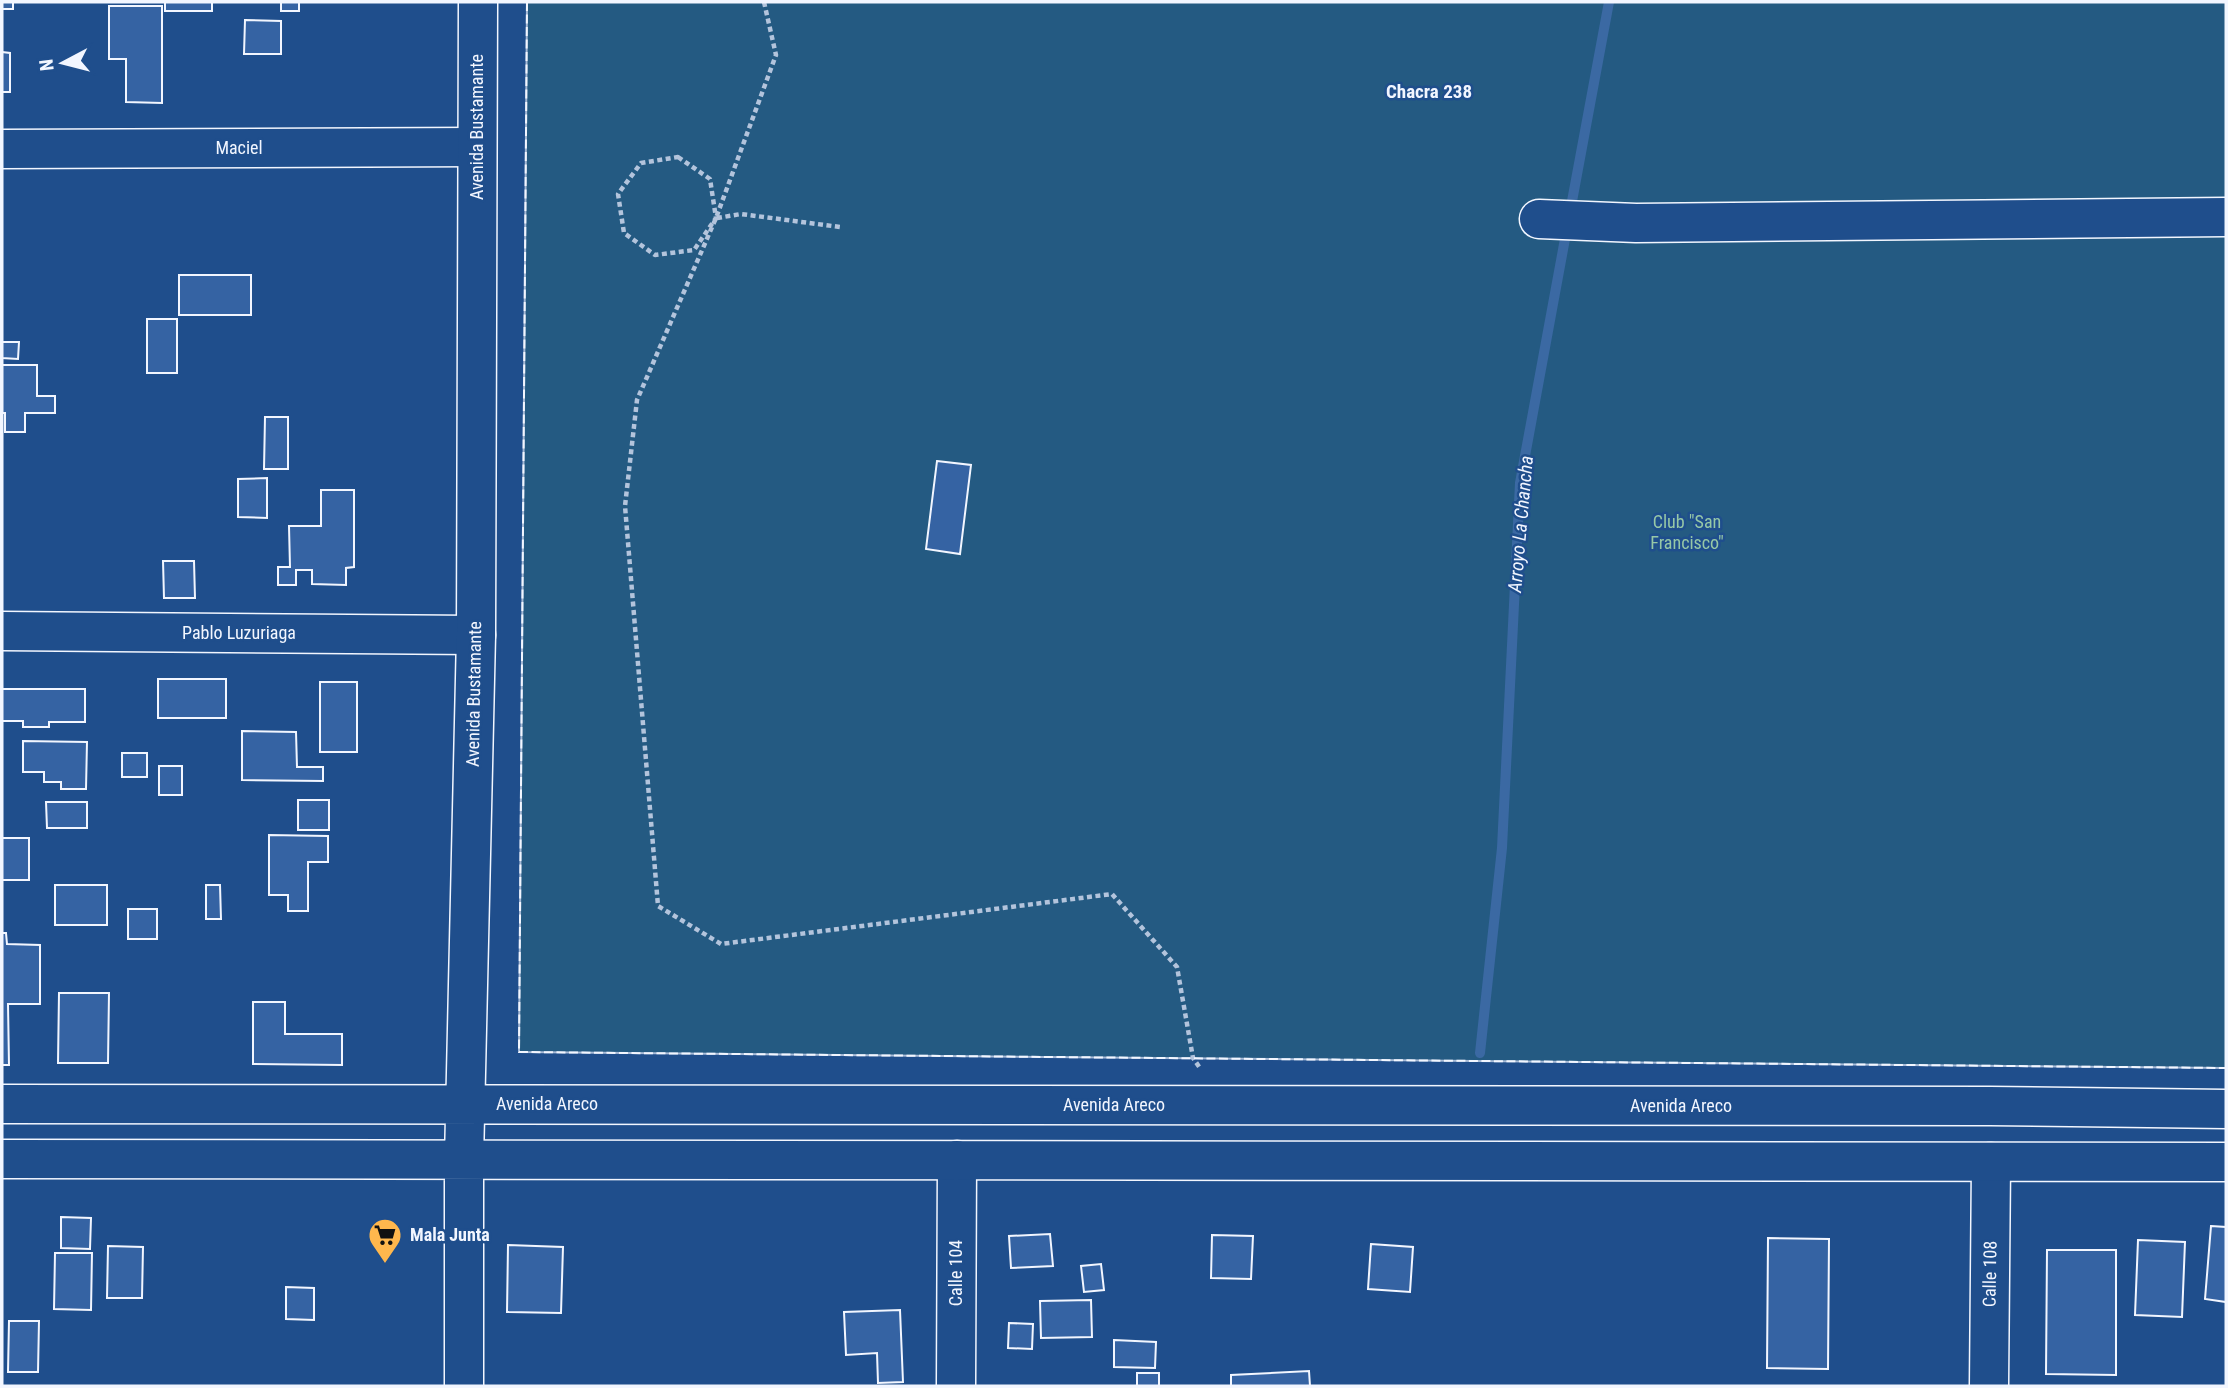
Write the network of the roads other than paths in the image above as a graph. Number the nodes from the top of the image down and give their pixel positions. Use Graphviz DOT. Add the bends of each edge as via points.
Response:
graph roads {
  1 [pos="478,2"];
  2 [pos="477,147"];
  3 [pos="2,149"];
  4 [pos="2226,217"];
  5 [pos="1539,219"];
  6 [pos="2,631"];
  7 [pos="475,635"];
  8 [pos="2,1104"];
  9 [pos="466,1104"];
  10 [pos="2226,1109"];
  11 [pos="2,1159"];
  12 [pos="464,1160"];
  13 [pos="957,1160"];
  14 [pos="1991,1162"];
  15 [pos="2226,1162"];
  16 [pos="464,1386"];
  17 [pos="956,1386"];
  18 [pos="1989,1386"];
  1 -- 2 [label="main road, Avenida Bustamante"];
  2 -- 3 [label="main road, Maciel"];
  2 -- 7 [label="main road, Avenida Bustamante"];
  4 -- 5 [label="main road" via="1636,223"];
  6 -- 7 [label="main road, Pablo Luzuriaga"];
  7 -- 9 [label="main road, Avenida Bustamante"];
  8 -- 9 [label="main road, Avenida Areco"];
  9 -- 10 [label="main road, Avenida Areco"];
  9 -- 12 [label="main road, Avenida Bustamante"];
  11 -- 12 [label="main road"];
  12 -- 13 [label="main road"];
  12 -- 16 [label="main road, Avenida Bustamante"];
  13 -- 14 [label="main road"];
  13 -- 17 [label="main road, Calle 104"];
  14 -- 15 [label="main road"];
  14 -- 18 [label="main road, Calle 108"];
}
